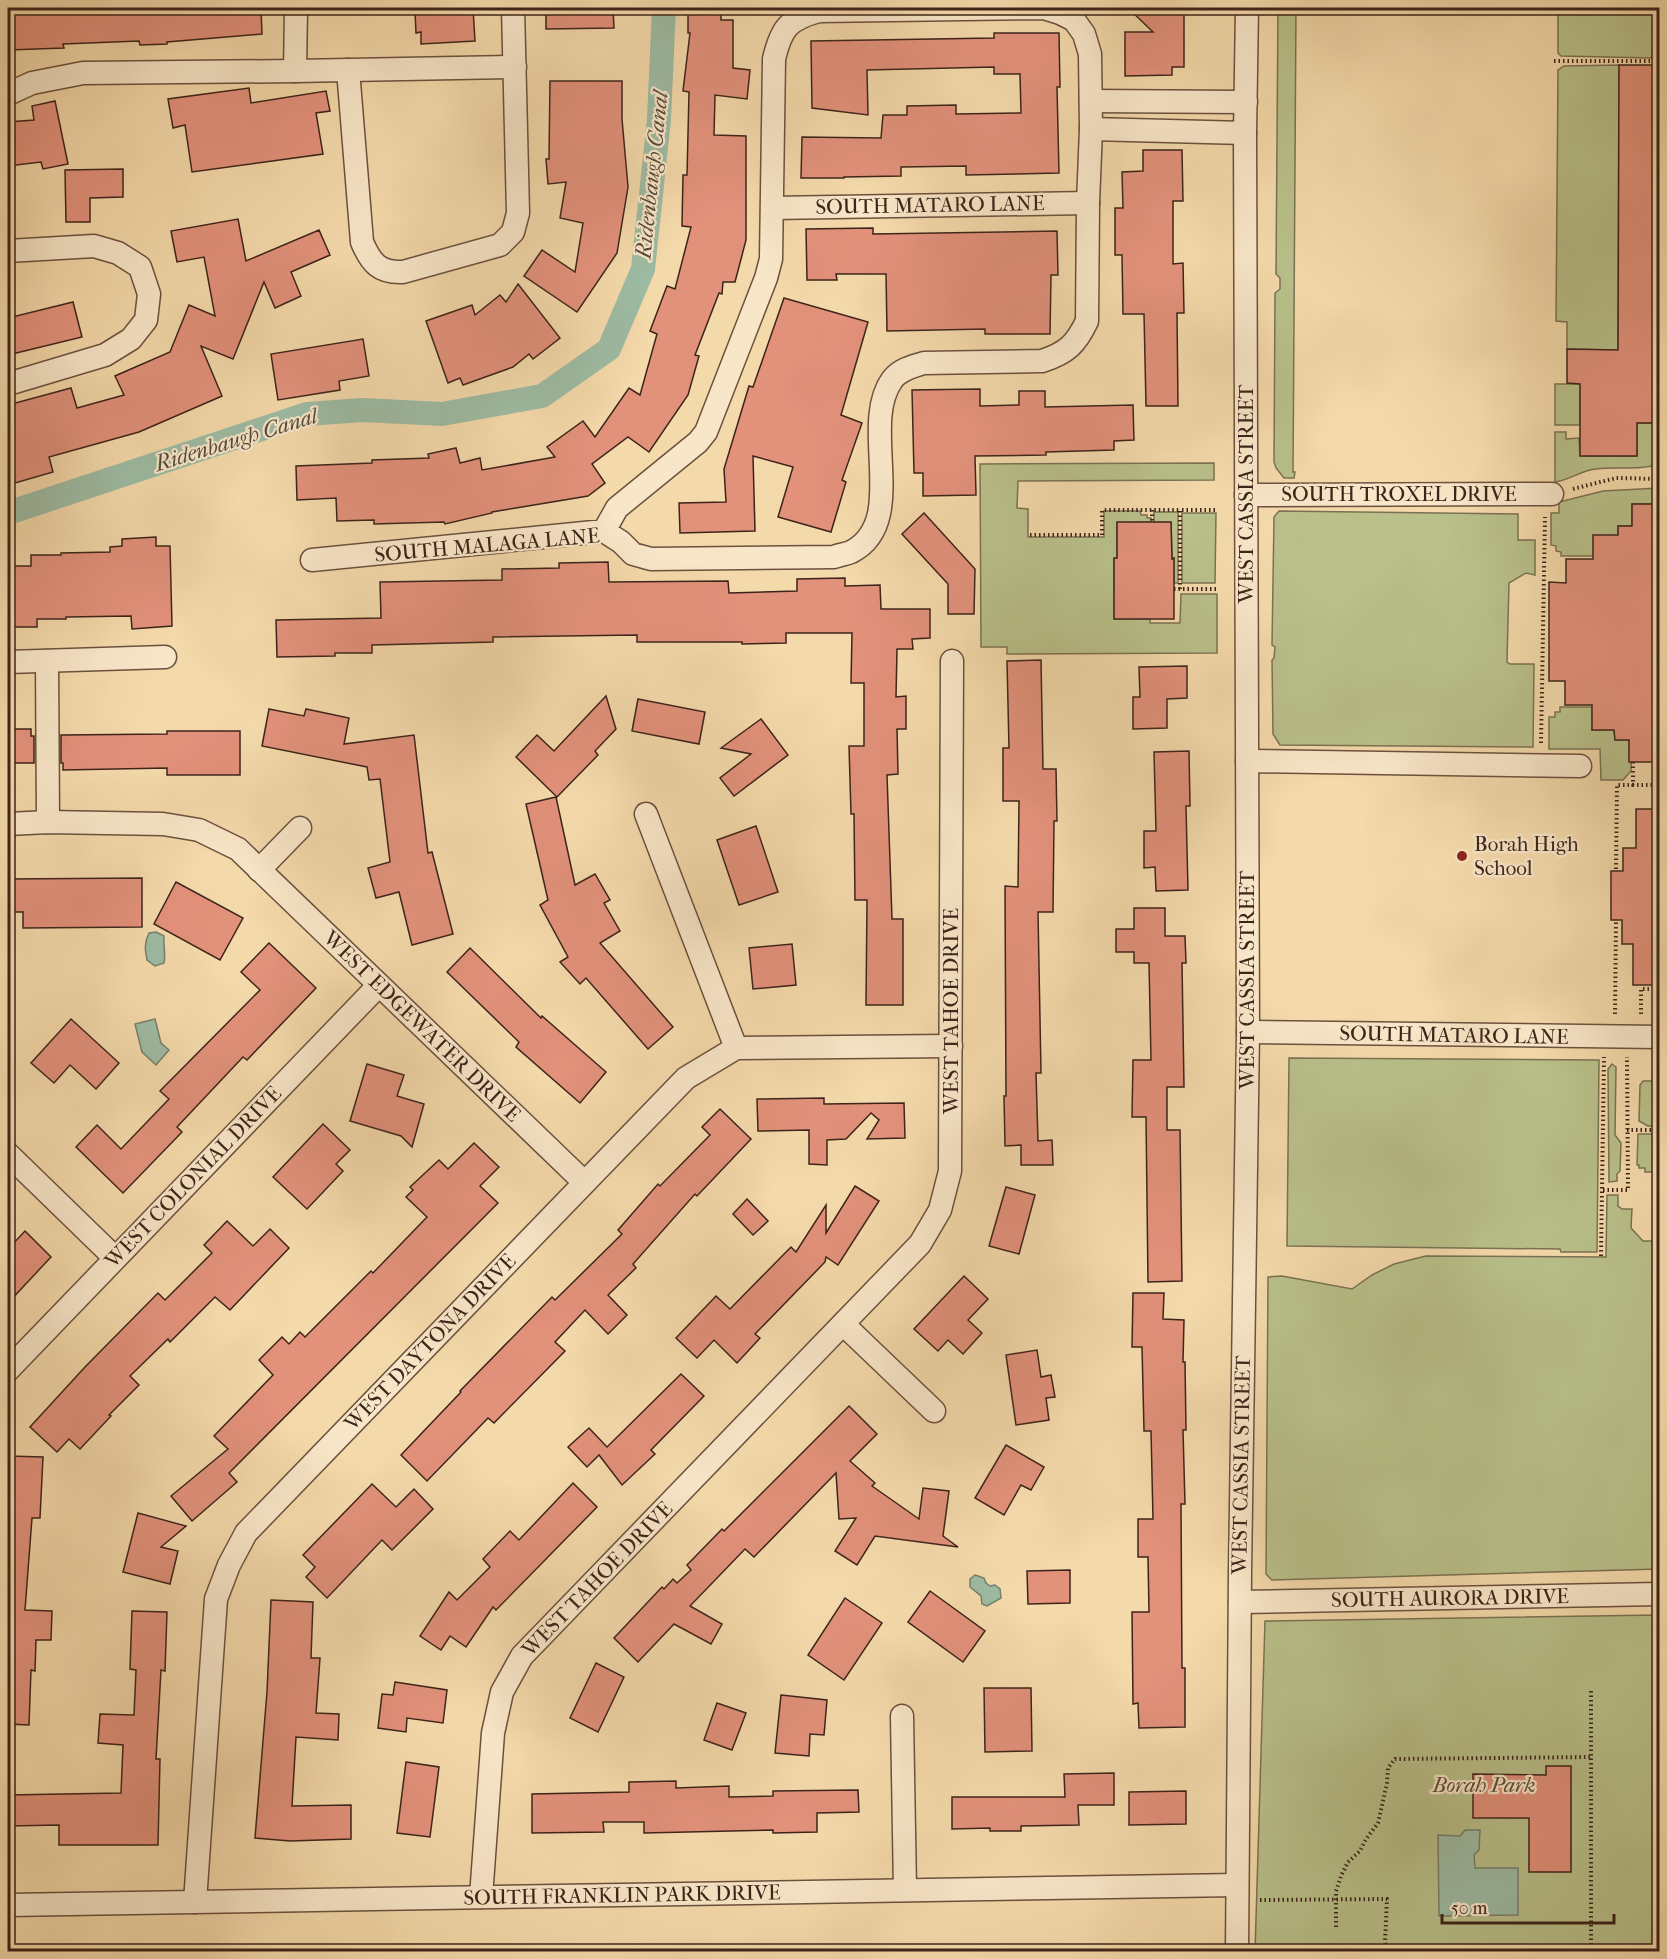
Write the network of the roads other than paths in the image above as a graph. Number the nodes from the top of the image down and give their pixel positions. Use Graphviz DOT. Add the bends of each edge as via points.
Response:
graph roads {
  1 [pos="296,8"];
  2 [pos="513,8"];
  3 [pos="1247,8"];
  4 [pos="515,66"];
  5 [pos="348,70"];
  6 [pos="295,71"];
  7 [pos="8,94"];
  8 [pos="1090,101"];
  9 [pos="1246,102"];
  10 [pos="1091,129"];
  11 [pos="1245,133"];
  12 [pos="1088,203"];
  13 [pos="773,208"];
  14 [pos="8,251"];
  15 [pos="8,384"];
  16 [pos="1549,494"];
  17 [pos="1246,495"];
  18 [pos="604,531"];
  19 [pos="312,560"];
  20 [pos="165,657"];
  21 [pos="47,661"];
  22 [pos="952,661"];
  23 [pos="8,662"];
  24 [pos="1247,761"];
  25 [pos="1580,766"];
  26 [pos="646,814"];
  27 [pos="48,822"];
  28 [pos="8,824"];
  29 [pos="300,828"];
  30 [pos="259,870"];
  31 [pos="379,985"];
  32 [pos="1248,1032"];
  33 [pos="1659,1038"];
  34 [pos="951,1046"];
  35 [pos="736,1048"];
  36 [pos="8,1154"];
  37 [pos="584,1182"];
  38 [pos="116,1258"];
  39 [pos="843,1324"];
  40 [pos="8,1370"];
  41 [pos="934,1411"];
  42 [pos="1659,1594"];
  43 [pos="1240,1602"];
  44 [pos="902,1716"];
  45 [pos="1237,1885"];
  46 [pos="905,1890"];
  47 [pos="481,1897"];
  48 [pos="195,1902"];
  49 [pos="8,1905"];
  50 [pos="1237,1952"];
  1 -- 6 [label="street"];
  2 -- 4 [label="street"];
  3 -- 9 [label="street, WEST CASSIA STREET"];
  4 -- 5 [label="street"];
  4 -- 5 [label="street" via="518,213 513,232 500,245 391,273 377,267 362,242"];
  5 -- 6 [label="street"];
  6 -- 7 [label="street" via="83,73 32,83"];
  8 -- 9 [label="street"];
  8 -- 10 [label="street, SOUTH MALAGA LANE"];
  8 -- 13 [label="street, SOUTH MALAGA LANE" via="1090,54 1084,34 1074,20 1044,8 804,15 788,24 774,59"];
  9 -- 11 [label="street, WEST CASSIA STREET"];
  10 -- 11 [label="street"];
  10 -- 12 [label="street, SOUTH MALAGA LANE"];
  11 -- 17 [label="street, WEST CASSIA STREET"];
  12 -- 13 [label="street, SOUTH MATARO LANE"];
  12 -- 18 [label="street, SOUTH MALAGA LANE" via="1087,321 1080,335 1058,356 1042,361 924,363 907,368 892,379 880,412 877,523 852,552 834,557 651,559 633,554"];
  13 -- 18 [label="street" via="771,259 766,278 705,432 617,508"];
  14 -- 15 [label="street" via="94,246 118,253 140,267 149,294 146,320 131,339 105,355"];
  16 -- 17 [label="street, SOUTH TROXEL DRIVE"];
  17 -- 24 [label="street, WEST CASSIA STREET"];
  18 -- 19 [label="street, SOUTH MALAGA LANE"];
  20 -- 21 [label="street"];
  21 -- 23 [label="street"];
  21 -- 27 [label="street"];
  22 -- 34 [label="street, WEST TAHOE DRIVE"];
  24 -- 25 [label="street"];
  24 -- 32 [label="street, WEST CASSIA STREET"];
  26 -- 35 [label="street"];
  27 -- 28 [label="street, WEST EDGEWATER DRIVE"];
  27 -- 30 [label="street, WEST EDGEWATER DRIVE" via="163,824 199,830 238,849"];
  29 -- 30 [label="street"];
  30 -- 31 [label="street, WEST EDGEWATER DRIVE"];
  31 -- 37 [label="street, WEST EDGEWATER DRIVE"];
  31 -- 38 [label="street, WEST COLONIAL DRIVE"];
  32 -- 33 [label="street, SOUTH MATARO LANE"];
  32 -- 43 [label="street, WEST CASSIA STREET"];
  34 -- 35 [label="street"];
  34 -- 39 [label="street, WEST TAHOE DRIVE" via="950,1172 940,1210 920,1244"];
  35 -- 37 [label="street, WEST DAYTONA DRIVE" via="686,1078"];
  36 -- 38 [label="street"];
  37 -- 48 [label="street, WEST DAYTONA DRIVE" via="246,1533 216,1599"];
  38 -- 40 [label="street, WEST COLONIAL DRIVE"];
  39 -- 41 [label="street"];
  39 -- 47 [label="street, WEST TAHOE DRIVE" via="522,1656 502,1692 493,1733"];
  42 -- 43 [label="street, SOUTH AURORA DRIVE"];
  43 -- 45 [label="street, WEST CASSIA STREET"];
  44 -- 46 [label="street"];
  45 -- 46 [label="street, SOUTH FRANKLIN PARK DRIVE"];
  45 -- 50 [label="street, WEST CASSIA STREET"];
  46 -- 47 [label="street, SOUTH FRANKLIN PARK DRIVE"];
  47 -- 48 [label="street, SOUTH FRANKLIN PARK DRIVE"];
  48 -- 49 [label="street, SOUTH FRANKLIN PARK DRIVE"];
}
